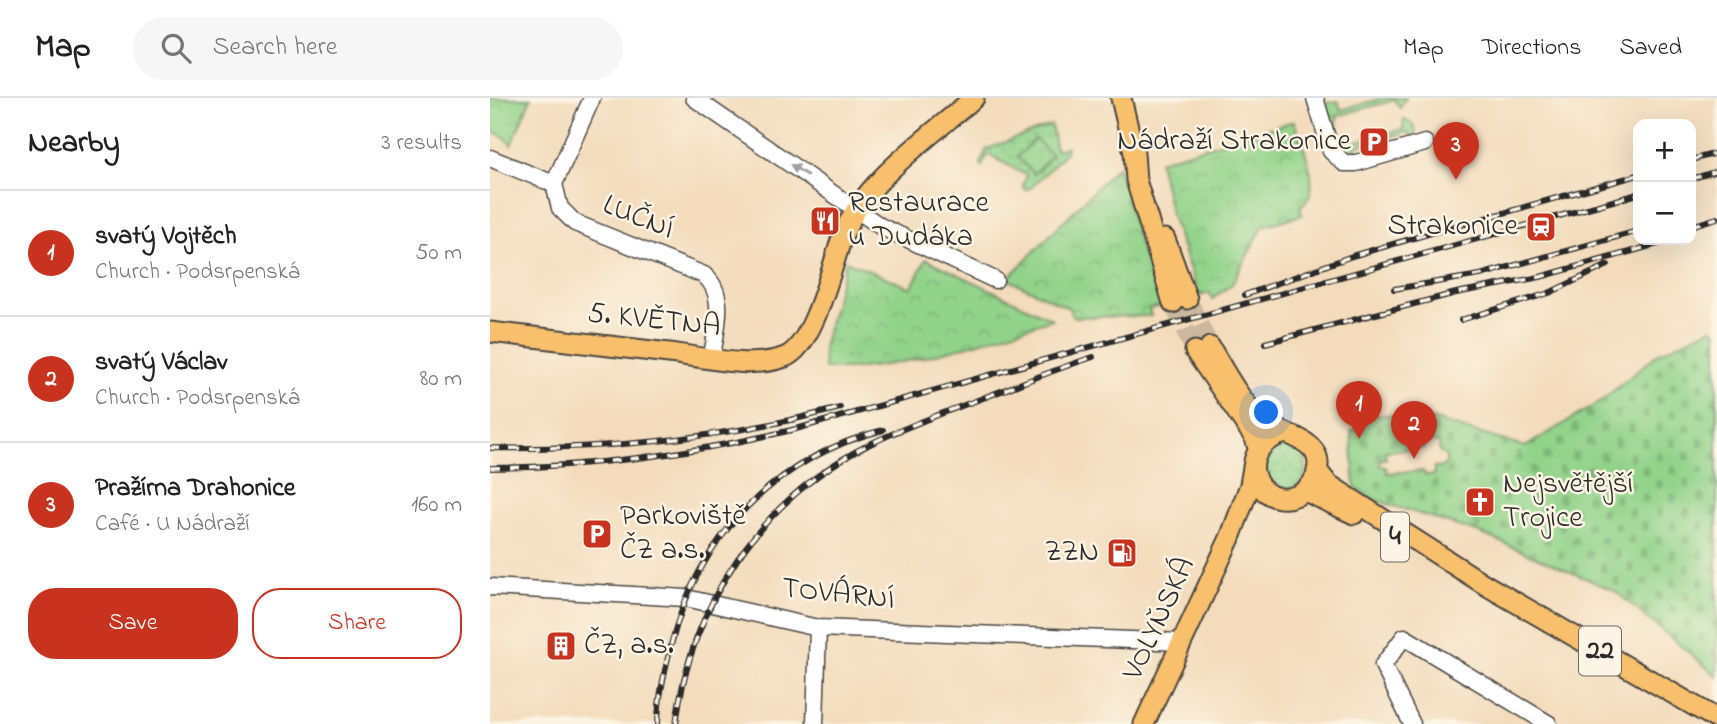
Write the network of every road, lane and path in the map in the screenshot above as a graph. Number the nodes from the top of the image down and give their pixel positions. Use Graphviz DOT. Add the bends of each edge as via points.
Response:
graph roads {
  1 [pos="592,98"];
  2 [pos="694,98"];
  3 [pos="974,98"];
  4 [pos="1121,98"];
  5 [pos="1315,98"];
  6 [pos="1425,144"];
  7 [pos="490,158"];
  8 [pos="554,184"];
  9 [pos="856,207"];
  10 [pos="995,280"];
  11 [pos="1180,301"];
  12 [pos="490,332"];
  13 [pos="712,358"];
  14 [pos="1285,433"];
  15 [pos="1255,457"];
  16 [pos="1317,470"];
  17 [pos="1304,491"];
  18 [pos="1275,496"];
  19 [pos="1230,538"];
  20 [pos="1484,584"];
  21 [pos="490,587"];
  22 [pos="818,628"];
  23 [pos="1183,642"];
  24 [pos="1717,719"];
  25 [pos="815,724"];
  26 [pos="1144,724"];
  27 [pos="1412,724"];
  28 [pos="1549,724"];
  1 -- 8 [label="street"];
  9 -- 2 [label="street, one-way"];
  3 -- 9 [label="main road"];
  4 -- 11 [label="main road" via="1146,221"];
  5 -- 6 [label="street" via="1331,151 1344,163"];
  7 -- 8 [label="street"];
  8 -- 13 [label="street, LUČNÍ" via="560,208 575,223 713,282 719,300"];
  9 -- 10 [label="street" via="880,226"];
  9 -- 13 [label="main road, 5. KVĚTNA" via="805,338 785,357 757,361"];
  12 -- 13 [label="main road, 5. KVĚTNA"];
  14 -- 15 [label="main road" via="1270,438"];
  14 -- 15 [label="main road" via="1258,417 1203,349 1255,438"];
  14 -- 16 [label="main road" via="1309,444"];
  15 -- 18 [label="main road" via="1259,485"];
  15 -- 19 [label="main road, VOLYŇSKÁ"];
  16 -- 17 [label="main road"];
  16 -- 20 [label="main road, 22" via="1328,484"];
  17 -- 18 [label="main road" via="1288,498"];
  17 -- 20 [label="main road, 4"];
  18 -- 19 [label="main road, VOLYŇSKÁ" via="1253,502"];
  19 -- 23 [label="main road, VOLYŇSKÁ"];
  20 -- 24 [label="main road, 22"];
  21 -- 22 [label="street, TOVÁRNÍ" via="686,598"];
  22 -- 23 [label="street, TOVÁRNÍ"];
  22 -- 25 [label="street"];
  23 -- 26 [label="main road, VOLYŇSKÁ"];
  27 -- 28 [label="street" via="1383,664 1404,637"];
}
